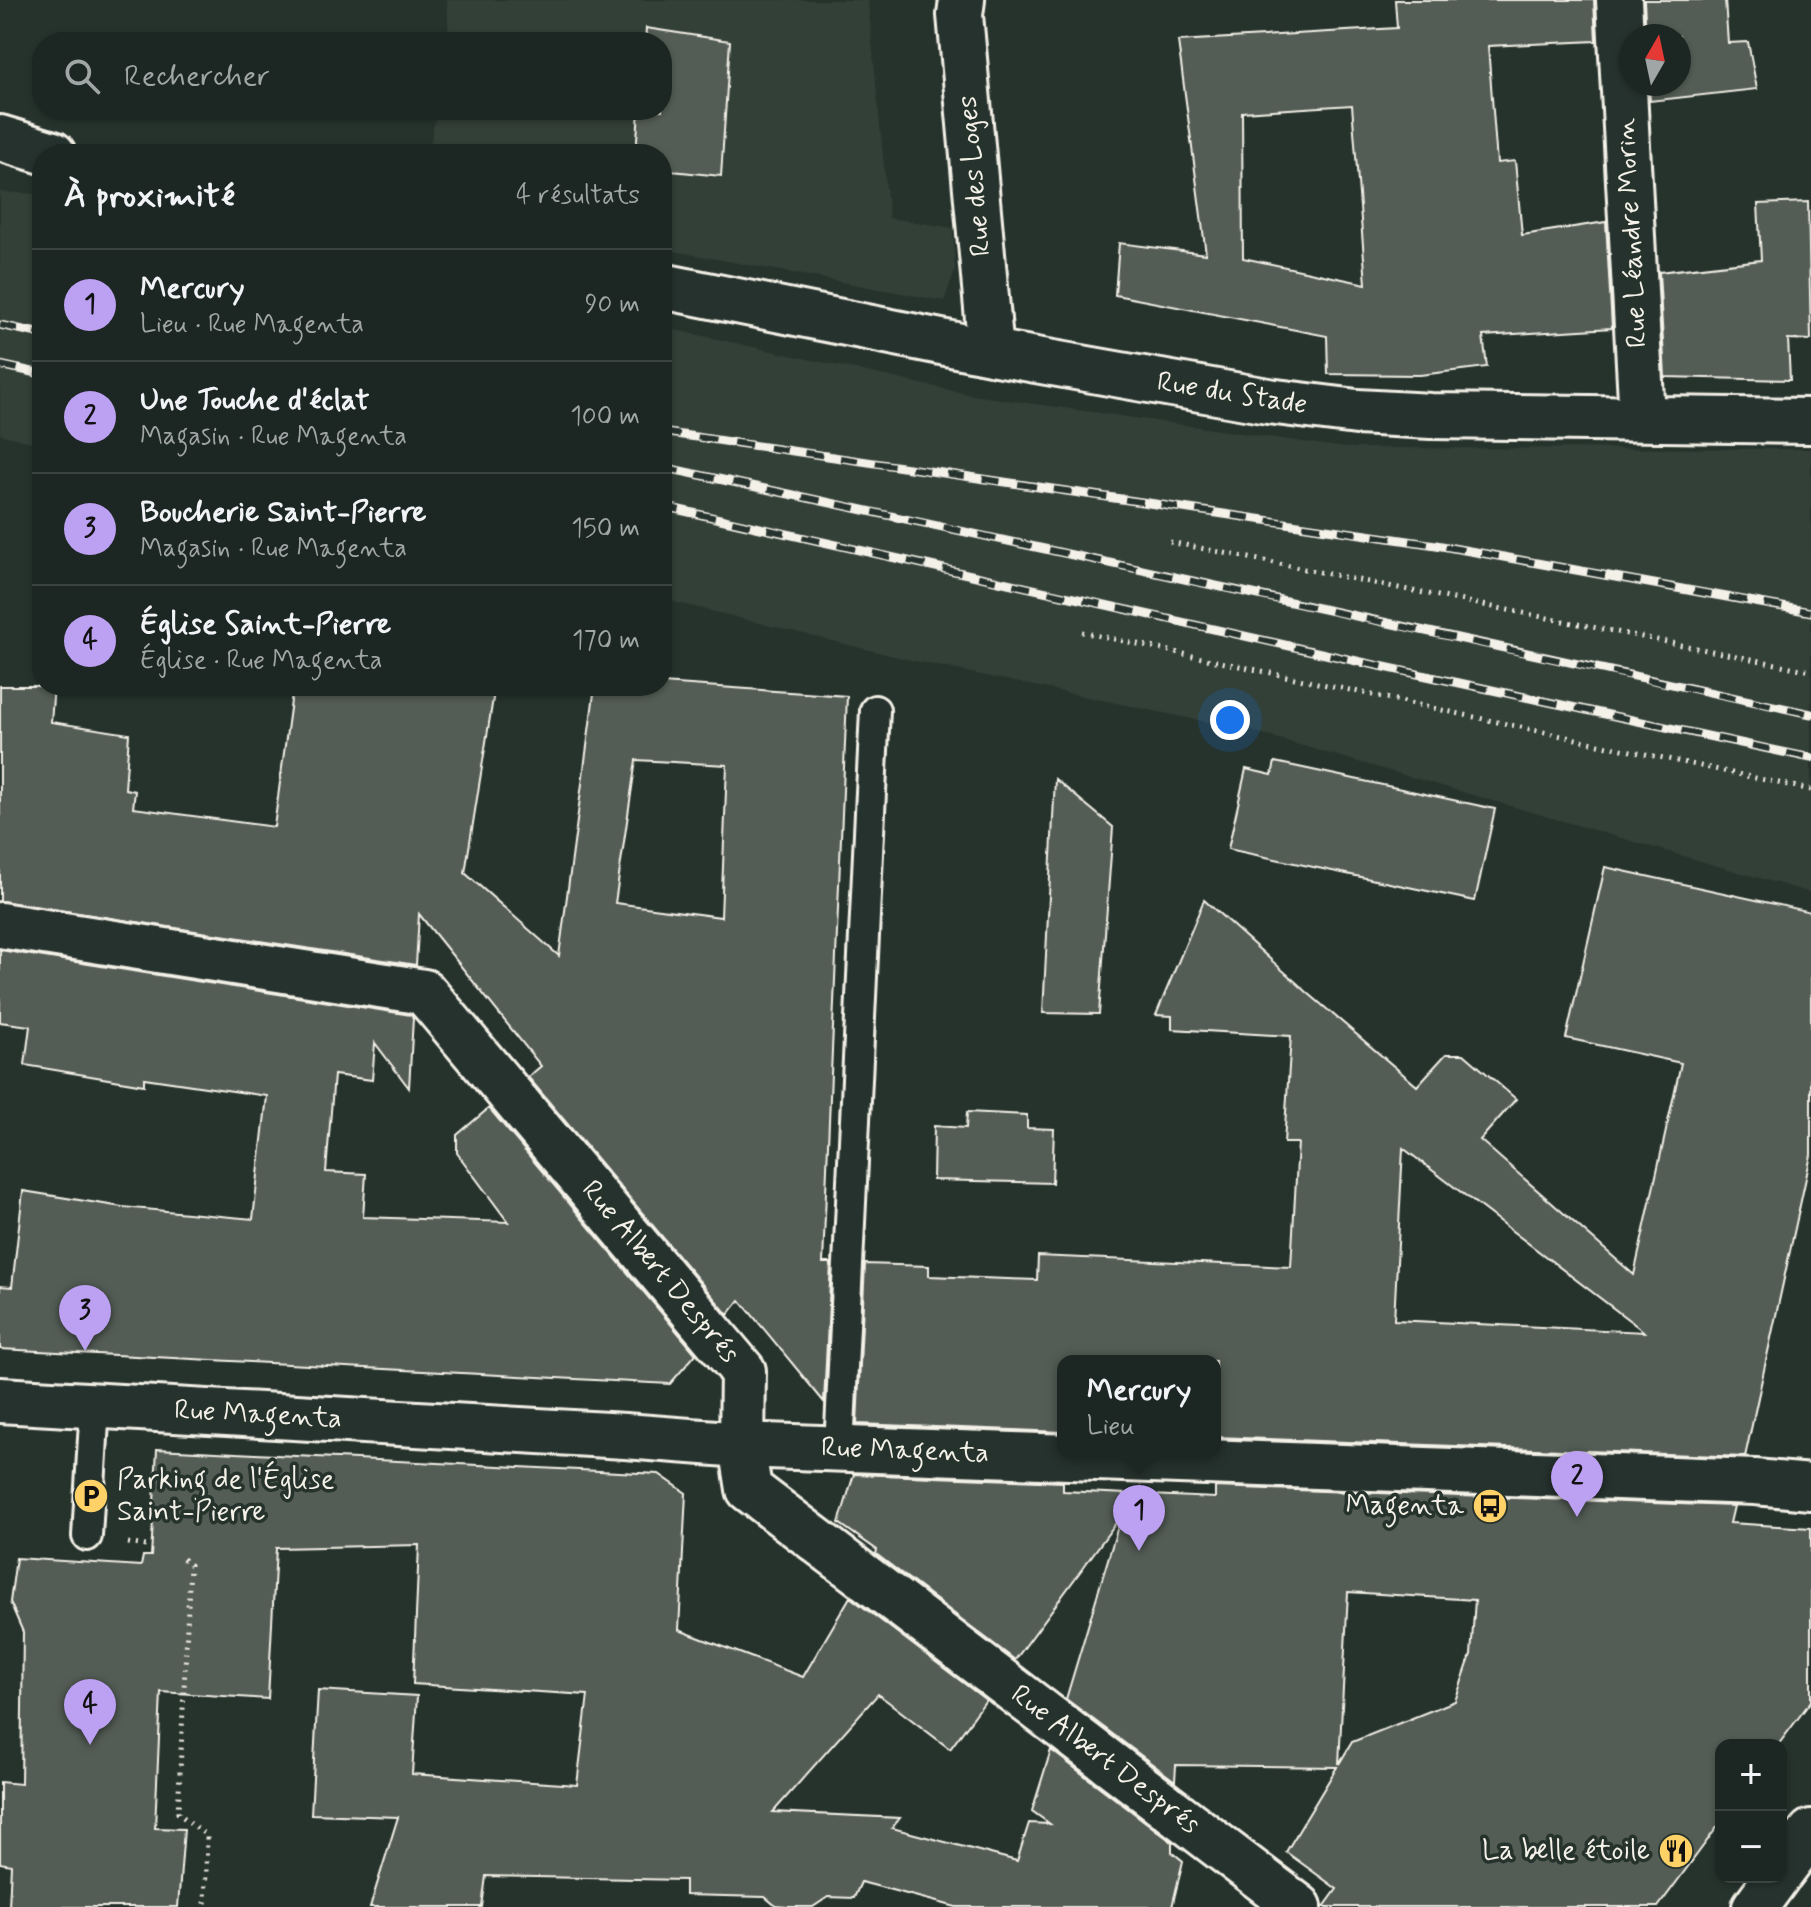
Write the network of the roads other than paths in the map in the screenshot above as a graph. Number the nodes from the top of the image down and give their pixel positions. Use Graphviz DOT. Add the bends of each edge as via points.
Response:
graph roads {
  1 [pos="962,0"];
  2 [pos="1619,0"];
  3 [pos="0,138"];
  4 [pos="32,148"];
  5 [pos="672,288"];
  6 [pos="991,352"];
  7 [pos="1642,418"];
  8 [pos="1811,421"];
  9 [pos="875,710"];
  10 [pos="0,925"];
  11 [pos="0,1400"];
  12 [pos="95,1405"];
  13 [pos="742,1445"];
  14 [pos="839,1449"];
  15 [pos="1057,1457"];
  16 [pos="1117,1459"];
  17 [pos="1811,1487"];
  18 [pos="87,1536"];
  19 [pos="1811,1832"];
  20 [pos="1787,1864"];
  21 [pos="1773,1883"];
  22 [pos="1299,1907"];
  23 [pos="1755,1907"];
  1 -- 6 [label="street, Rue des Loges"];
  2 -- 7 [label="street, Rue Léandre Morin"];
  3 -- 4 [label="street"];
  5 -- 6 [label="street, Rue du Stade"];
  6 -- 7 [label="street, Rue du Stade" via="1357,412"];
  7 -- 8 [label="street, Rue du Stade"];
  9 -- 14 [label="lane"];
  10 -- 13 [label="street, Rue Albert Després" via="424,992 743,1371"];
  11 -- 12 [label="street, Rue Magenta"];
  12 -- 13 [label="street, Rue Magenta"];
  12 -- 18 [label="lane"];
  13 -- 14 [label="street, Rue Magenta"];
  13 -- 22 [label="street, Rue Albert Després" via="749,1489"];
  14 -- 15 [label="street, Rue Magenta"];
  16 -- 17 [label="street, Rue Magenta"];
  19 -- 20 [label="street"];
  21 -- 23 [label="street"];
}
